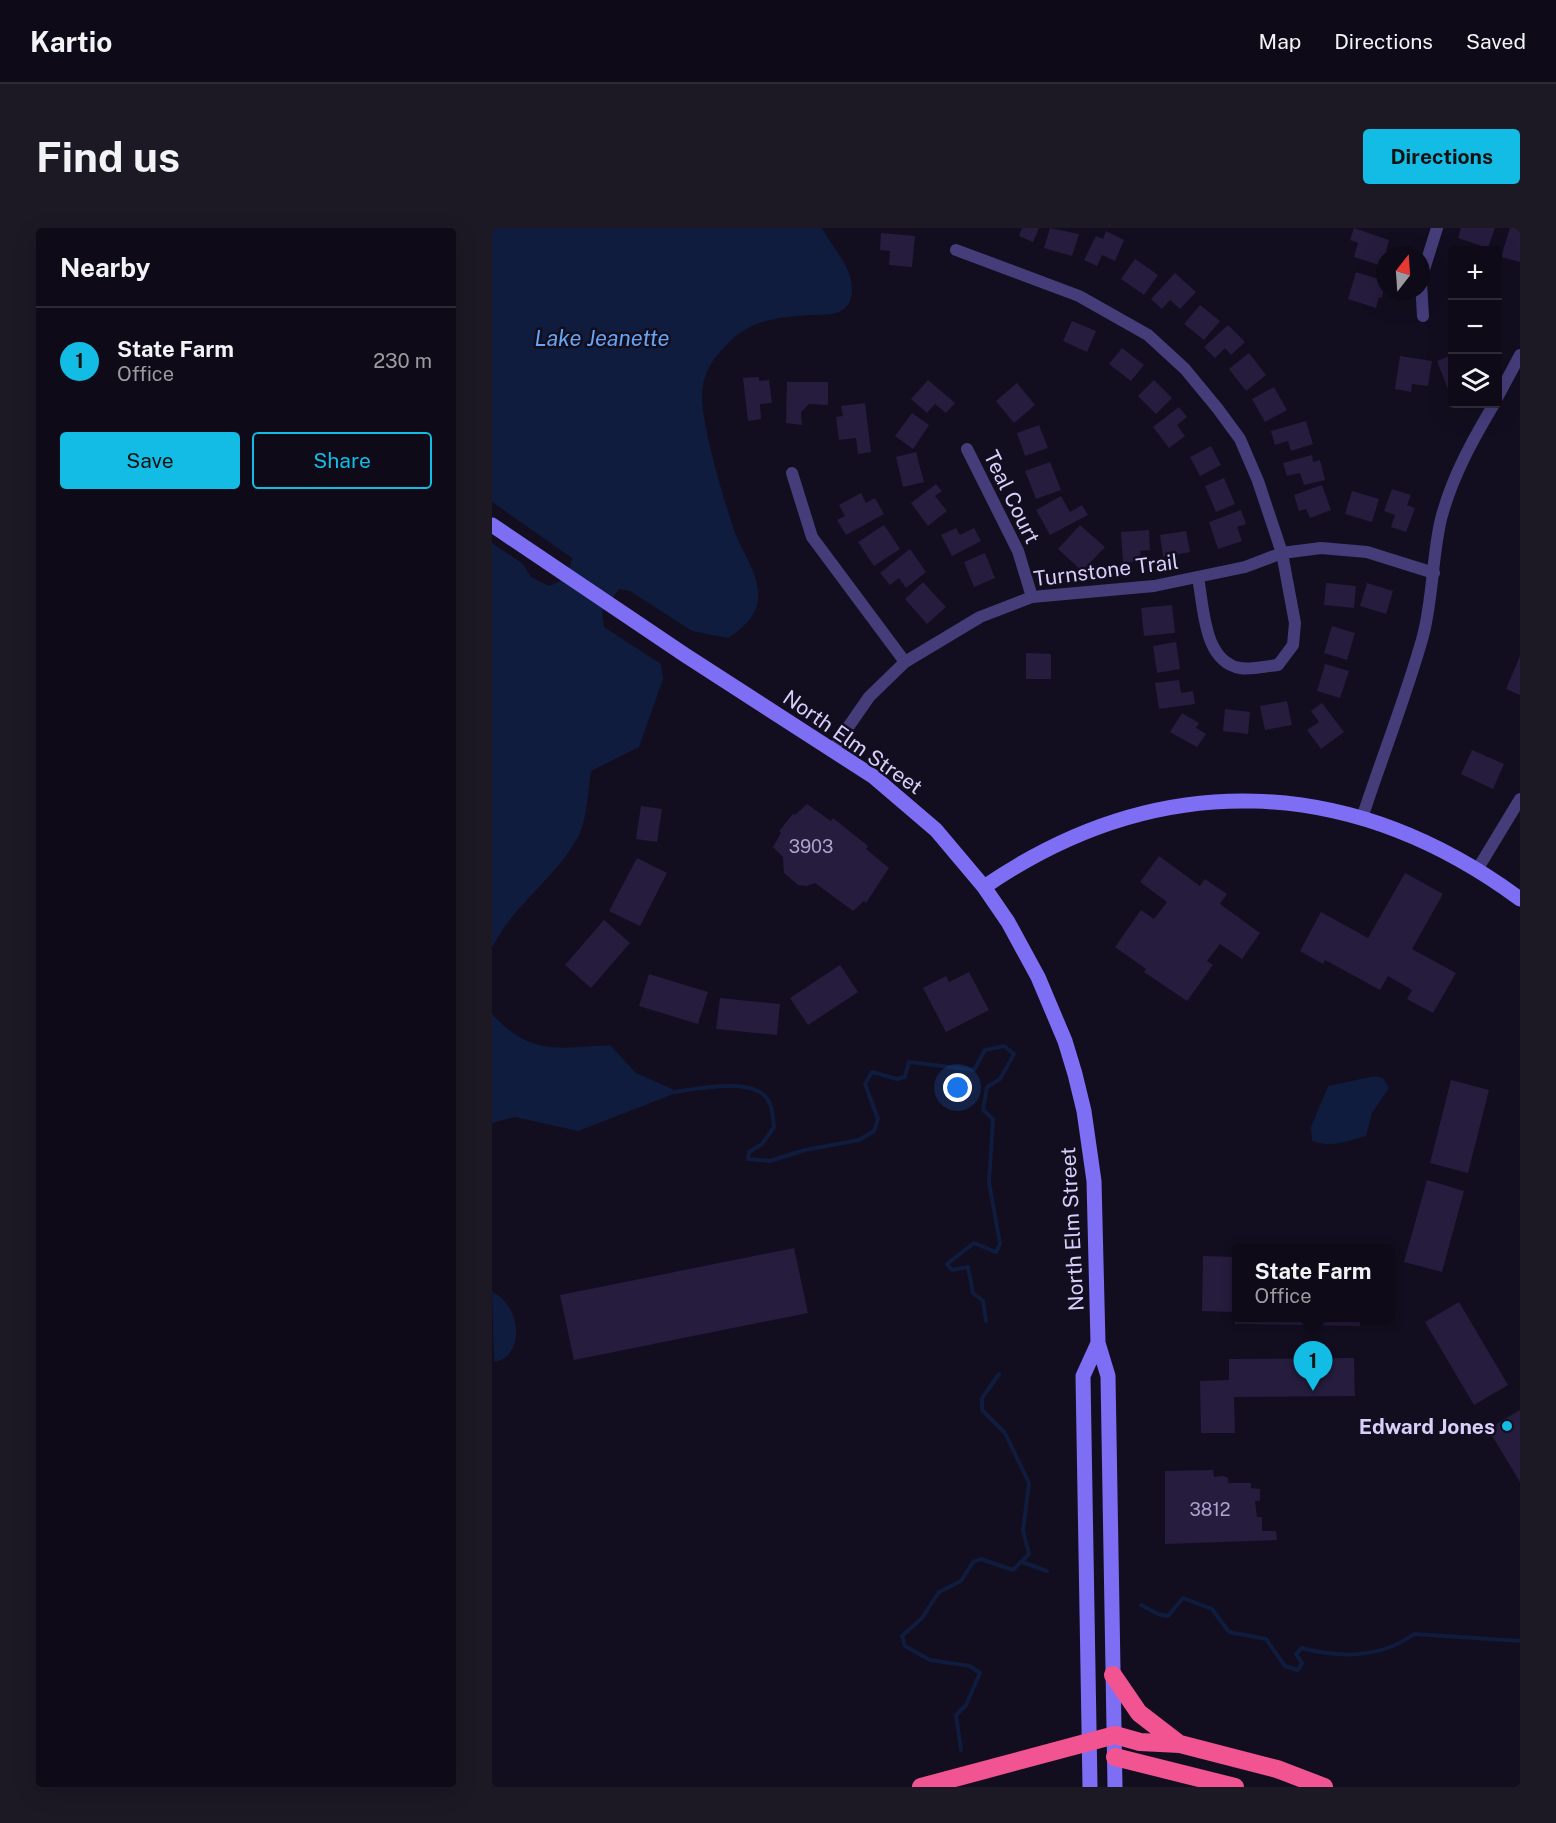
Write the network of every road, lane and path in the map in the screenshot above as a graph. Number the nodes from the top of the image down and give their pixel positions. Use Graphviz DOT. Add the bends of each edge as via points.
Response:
graph roads {
  1 [pos="1437,228"];
  2 [pos="956,250"];
  3 [pos="1430,251"];
  4 [pos="1422,300"];
  5 [pos="1423,316"];
  6 [pos="1520,355"];
  7 [pos="1502,389"];
  8 [pos="1492,408"];
  9 [pos="967,449"];
  10 [pos="792,472"];
  11 [pos="492,525"];
  12 [pos="1282,554"];
  13 [pos="1434,573"];
  14 [pos="1198,578"];
  15 [pos="1032,597"];
  16 [pos="905,662"];
  17 [pos="833,749"];
  18 [pos="1520,799"];
  19 [pos="1362,818"];
  20 [pos="1477,870"];
  21 [pos="984,887"];
  22 [pos="1520,899"];
  23 [pos="1098,1343"];
  24 [pos="1113,1675"];
  25 [pos="1114,1736"];
  26 [pos="1089,1741"];
  27 [pos="1180,1744"];
  28 [pos="1115,1757"];
  29 [pos="921,1787"];
  30 [pos="1089,1787"];
  31 [pos="1115,1787"];
  32 [pos="1235,1787"];
  33 [pos="1324,1787"];
  1 -- 3 [label="street"];
  2 -- 12 [label="street" via="1079,296 1148,335 1185,369 1240,439"];
  4 -- 5 [label="street"];
  6 -- 7 [label="street"];
  8 -- 13 [label="street" via="1450,487"];
  9 -- 15 [label="street, Teal Court" via="1018,551"];
  10 -- 16 [label="street" via="812,537"];
  11 -- 17 [label="main road, North Elm Street"];
  12 -- 13 [label="street, Turnstone Trail" via="1321,548 1366,552"];
  12 -- 14 [label="street, Turnstone Trail"];
  12 -- 14 [label="street" via="1295,623 1293,645 1278,665 1240,668 1223,660 1211,645"];
  13 -- 19 [label="street" via="1422,637"];
  14 -- 15 [label="street, Turnstone Trail"];
  15 -- 16 [label="street, Turnstone Trail" via="980,617"];
  16 -- 17 [label="street, Turnstone Trail" via="869,697"];
  17 -- 21 [label="main road, North Elm Street" via="908,804"];
  18 -- 20 [label="street"];
  19 -- 20 [label="main road" via="1408,833"];
  19 -- 21 [label="main road" via="1264,802 1209,803 1148,812 1074,835 1019,863"];
  20 -- 22 [label="main road"];
  21 -- 23 [label="main road, North Elm Street" via="1042,987 1065,1041 1084,1110 1094,1180"];
  23 -- 24 [label="main road, North Elm Street" via="1108,1376"];
  23 -- 26 [label="main road, North Elm Street" via="1083,1376"];
  24 -- 25 [label="main road, North Elm Street"];
  24 -- 27 [label="highway" via="1138,1713"];
  25 -- 26 [label="highway"];
  25 -- 27 [label="highway"];
  25 -- 28 [label="main road, North Elm Street"];
  26 -- 29 [label="highway"];
  26 -- 30 [label="main road, North Elm Street"];
  27 -- 33 [label="highway" via="1277,1769"];
  28 -- 31 [label="main road, North Elm Street"];
  28 -- 32 [label="highway"];
}
